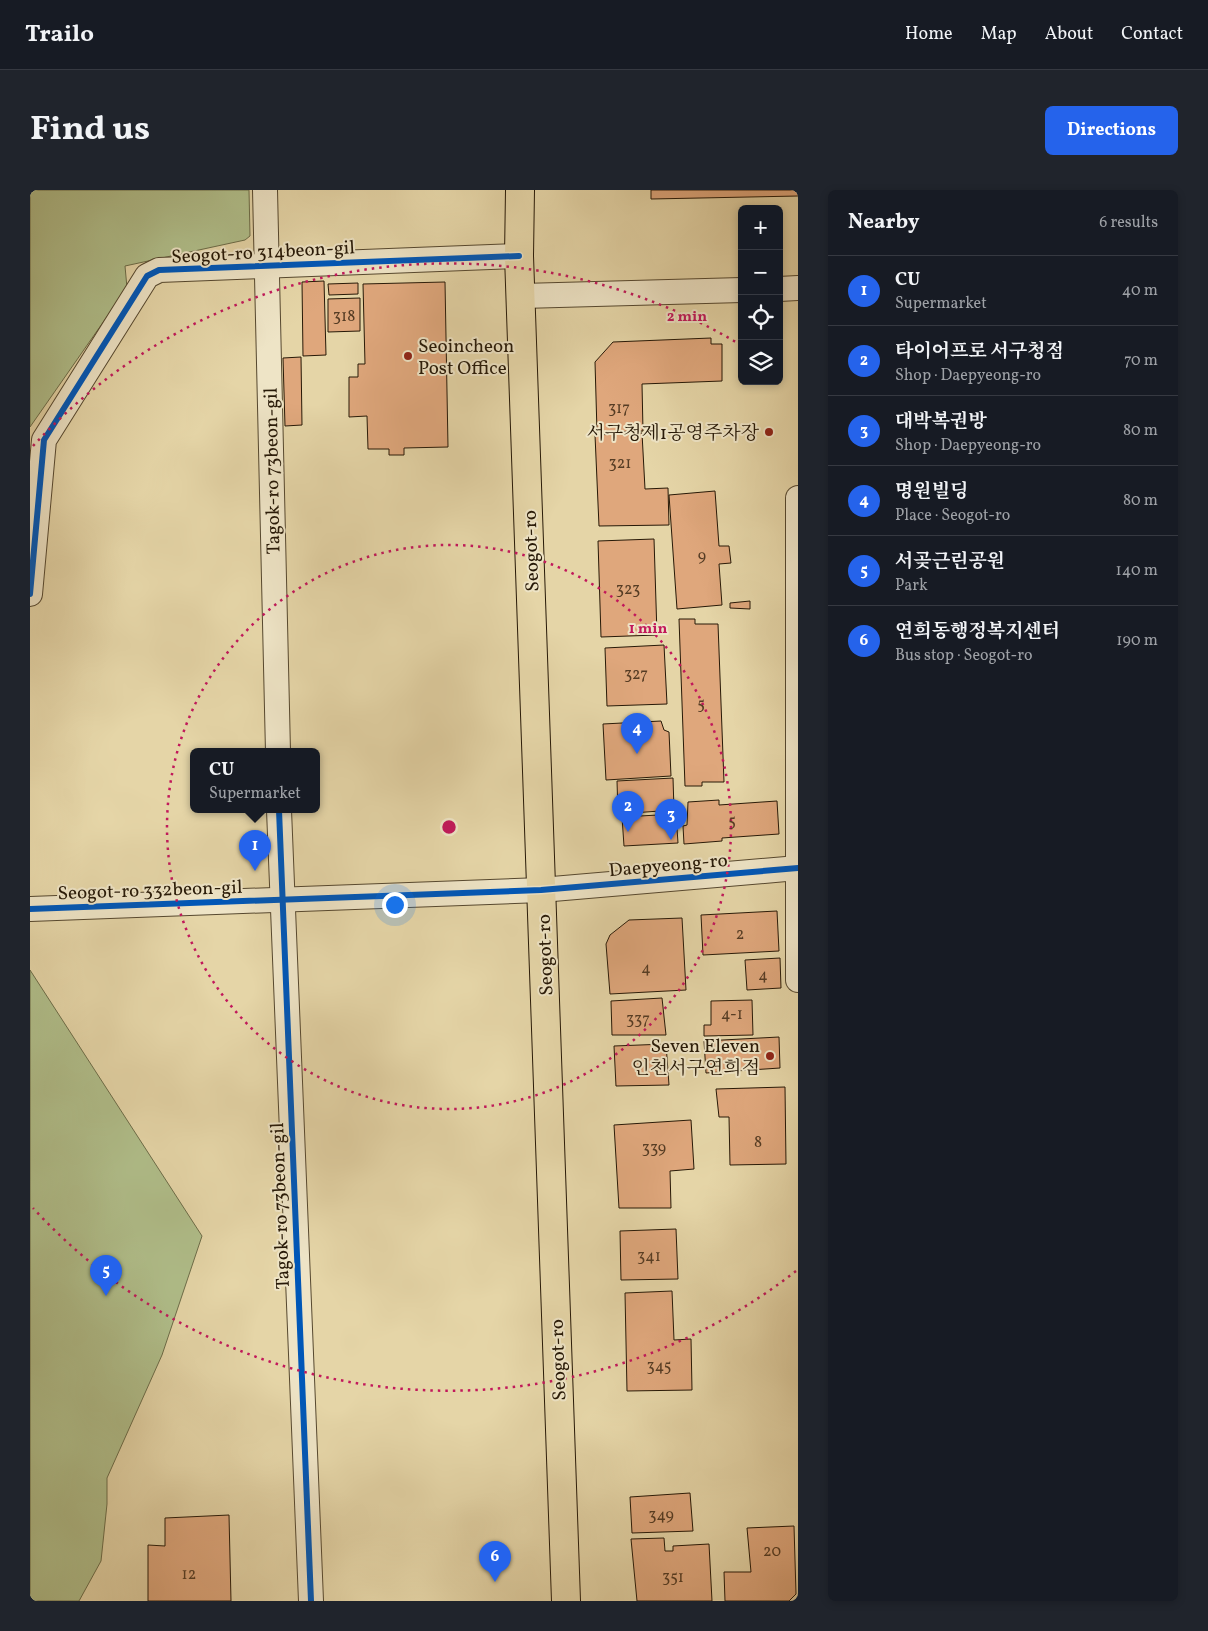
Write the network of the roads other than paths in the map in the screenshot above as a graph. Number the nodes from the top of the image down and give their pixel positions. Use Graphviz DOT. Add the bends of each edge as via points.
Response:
graph roads {
  1 [pos="266,190"];
  2 [pos="520,190"];
  3 [pos="519,256"];
  4 [pos="266,265"];
  5 [pos="783,288"];
  6 [pos="798,288"];
  7 [pos="738,290"];
  8 [pos="522,296"];
  9 [pos="798,498"];
  10 [pos="33,517"];
  11 [pos="30,594"];
  12 [pos="278,748"];
  13 [pos="279,813"];
  14 [pos="798,868"];
  15 [pos="541,890"];
  16 [pos="281,900"];
  17 [pos="30,909"];
  18 [pos="798,980"];
  19 [pos="311,1601"];
  20 [pos="566,1601"];
  1 -- 4 [label="street, Tagok-ro 73beon-gil"];
  2 -- 3 [label="main road, Seogot-ro"];
  3 -- 4 [label="street, Seogot-ro 314beon-gil"];
  3 -- 8 [label="main road, Seogot-ro"];
  4 -- 10 [label="street, Seogot-ro 314beon-gil" via="159,270 147,276 44,440"];
  4 -- 12 [label="street, Tagok-ro 73beon-gil"];
  5 -- 6 [label="street"];
  7 -- 8 [label="street"];
  8 -- 15 [label="main road, Seogot-ro"];
  9 -- 14 [label="street"];
  10 -- 11 [label="street, Seogot-ro 314beon-gil"];
  13 -- 16 [label="street, Tagok-ro 73beon-gil"];
  14 -- 15 [label="street, Daepyeong-ro"];
  14 -- 18 [label="street"];
  15 -- 16 [label="street, Seogot-ro 332beon-gil"];
  15 -- 20 [label="main road, Seogot-ro"];
  16 -- 17 [label="street, Seogot-ro 332beon-gil"];
  16 -- 19 [label="street, Tagok-ro 73beon-gil"];
}
